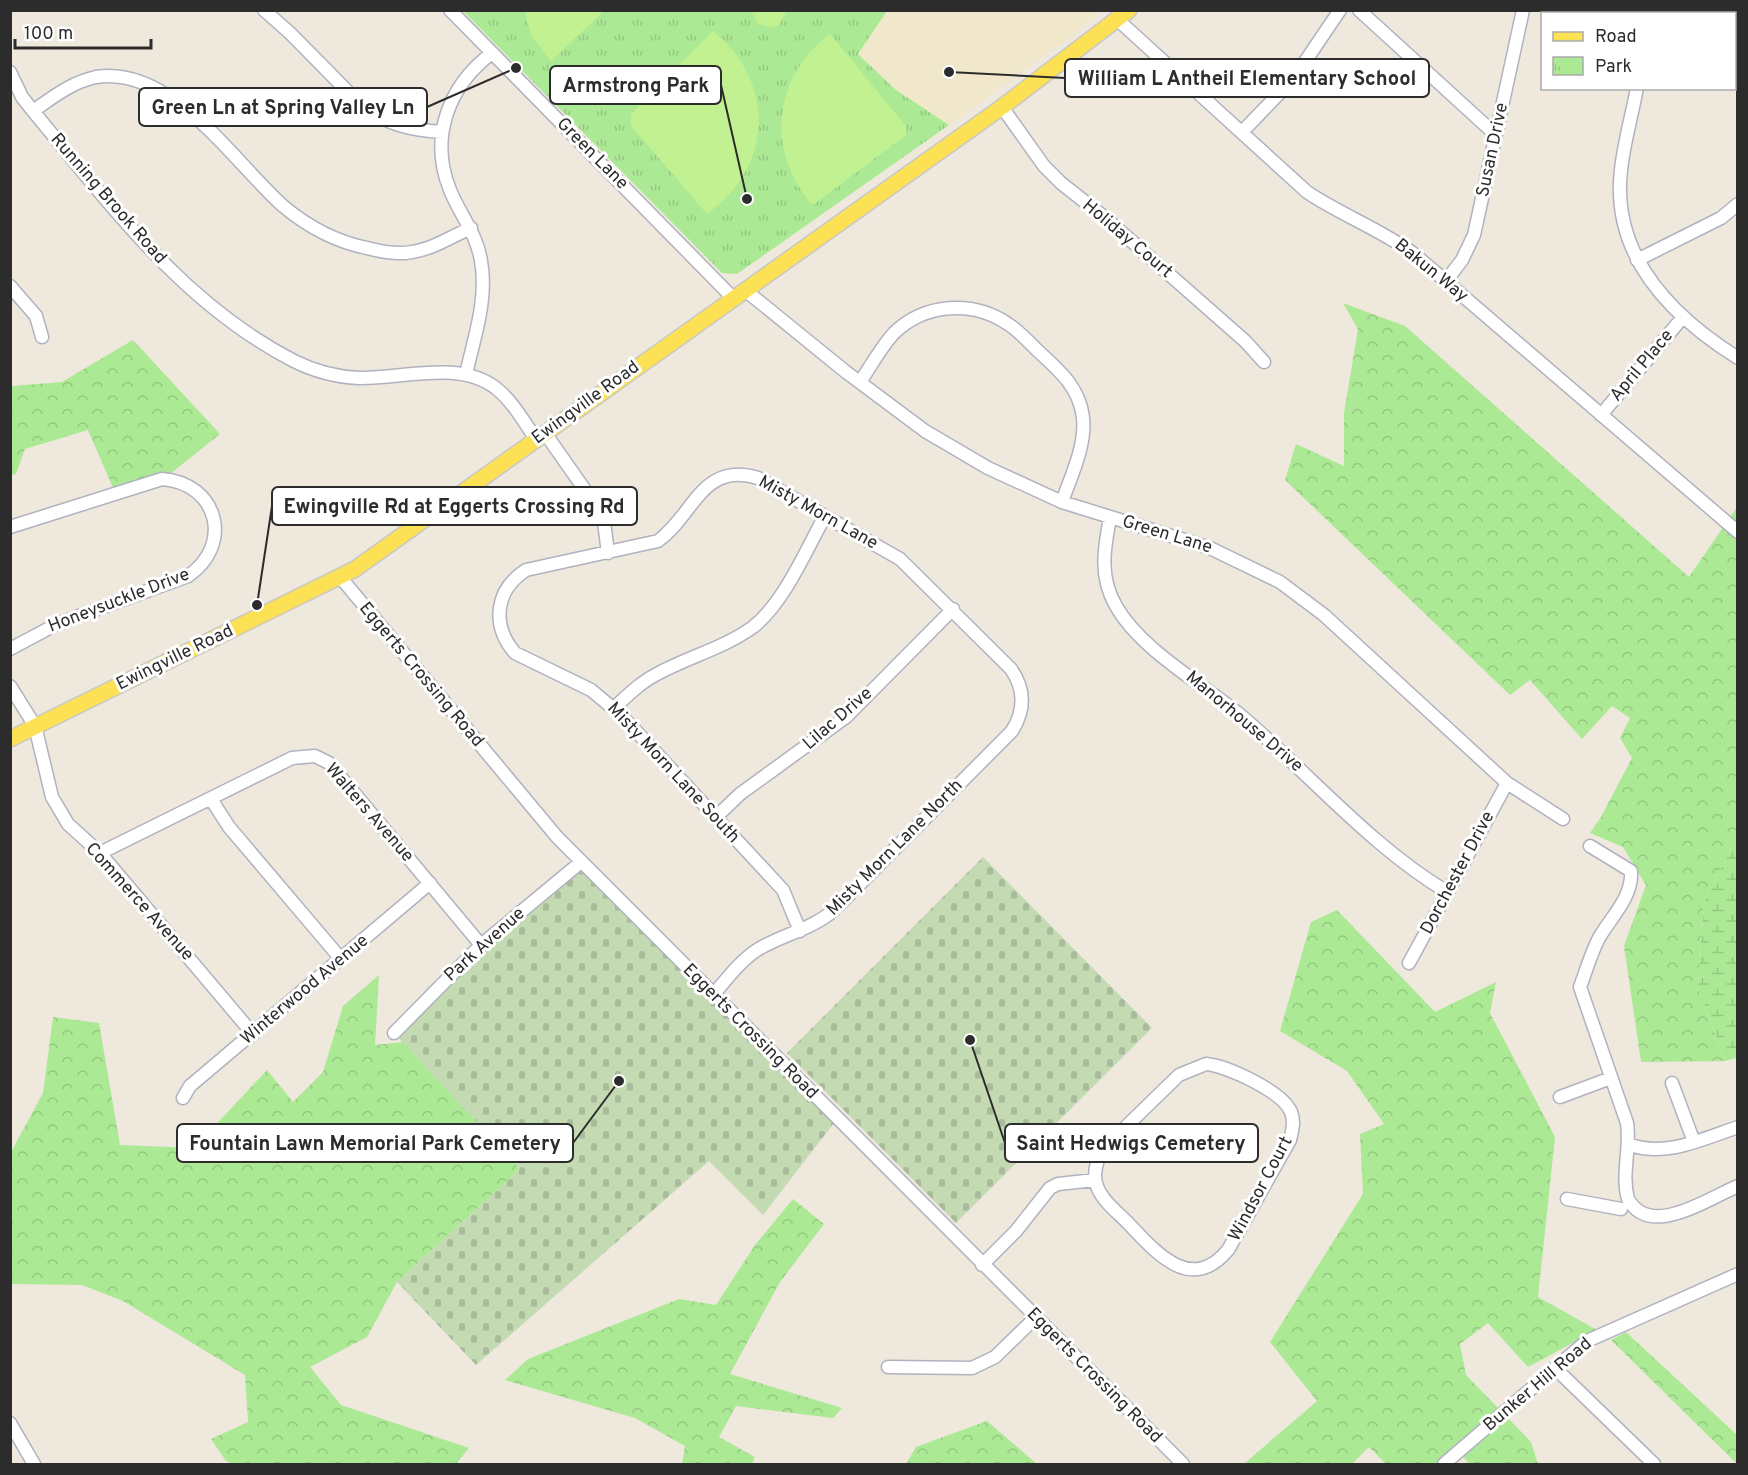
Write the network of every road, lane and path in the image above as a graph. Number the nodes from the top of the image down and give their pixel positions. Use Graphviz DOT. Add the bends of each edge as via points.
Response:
graph roads {
  1 [pos="264,10"];
  2 [pos="450,10"];
  3 [pos="1340,10"];
  4 [pos="1359,10"];
  5 [pos="1523,10"];
  6 [pos="1123,15"];
  7 [pos="492,52"];
  8 [pos="10,72"];
  9 [pos="1637,90"];
  10 [pos="1002,107"];
  11 [pos="33,111"];
  12 [pos="442,132"];
  13 [pos="1242,132"];
  14 [pos="1496,135"];
  15 [pos="1737,204"];
  16 [pos="471,228"];
  17 [pos="1637,260"];
  18 [pos="1446,281"];
  19 [pos="10,286"];
  20 [pos="739,294"];
  21 [pos="1683,317"];
  22 [pos="42,337"];
  23 [pos="1737,358"];
  24 [pos="1264,362"];
  25 [pos="466,374"];
  26 [pos="860,382"];
  27 [pos="1601,415"];
  28 [pos="541,436"];
  29 [pos="1062,502"];
  30 [pos="825,516"];
  31 [pos="1110,518"];
  32 [pos="10,527"];
  33 [pos="1737,532"];
  34 [pos="608,553"];
  35 [pos="341,578"];
  36 [pos="509,584"];
  37 [pos="953,609"];
  38 [pos="10,649"];
  39 [pos="10,686"];
  40 [pos="1022,698"];
  41 [pos="614,708"];
  42 [pos="36,726"];
  43 [pos="10,739"];
  44 [pos="1507,783"];
  45 [pos="211,799"];
  46 [pos="715,818"];
  47 [pos="1563,819"];
  48 [pos="1590,846"];
  49 [pos="100,853"];
  50 [pos="581,862"];
  51 [pos="430,883"];
  52 [pos="1447,892"];
  53 [pos="800,931"];
  54 [pos="482,945"];
  55 [pos="342,959"];
  56 [pos="1409,963"];
  57 [pos="713,994"];
  58 [pos="394,1033"];
  59 [pos="253,1034"];
  60 [pos="1611,1078"];
  61 [pos="1672,1083"];
  62 [pos="1560,1097"];
  63 [pos="183,1098"];
  64 [pos="1737,1127"];
  65 [pos="1694,1142"];
  66 [pos="1630,1145"];
  67 [pos="1095,1180"];
  68 [pos="1737,1186"];
  69 [pos="1567,1199"];
  70 [pos="1621,1209"];
  71 [pos="982,1265"];
  72 [pos="1737,1274"];
  73 [pos="1035,1318"];
  74 [pos="888,1366"];
  75 [pos="1555,1368"];
  76 [pos="10,1423"];
  77 [pos="34,1464"];
  78 [pos="1183,1464"];
  79 [pos="1444,1464"];
  80 [pos="1654,1464"];
  1 -- 12 [label="street" via="376,116 406,128"];
  2 -- 7 [label="street, Green Lane"];
  3 -- 13 [label="street" via="1293,78"];
  4 -- 14 [label="street"];
  5 -- 14 [label="street, Susan Drive"];
  6 -- 10 [label="main road, Ewingville Road"];
  6 -- 13 [label="street, Bakun Way"];
  7 -- 12 [label="street" via="460,84"];
  7 -- 20 [label="street, Green Lane"];
  8 -- 11 [label="street, Running Brook Road"];
  9 -- 17 [label="street" via="1620,191 1624,225"];
  10 -- 20 [label="main road, Ewingville Road"];
  10 -- 24 [label="street, Holiday Court" via="1044,166 1061,183 1237,333"];
  11 -- 16 [label="street" via="80,81 112,76 142,81 176,100 300,219 336,238 378,251 412,252"];
  11 -- 25 [label="street, Running Brook Road" via="151,252 205,302 265,344 309,368 345,377"];
  12 -- 16 [label="street" via="446,178"];
  13 -- 18 [label="street, Bakun Way" via="1307,192 1397,242"];
  14 -- 18 [label="street, Susan Drive" via="1474,235"];
  15 -- 17 [label="street" via="1721,218"];
  16 -- 25 [label="street" via="481,261 482,296"];
  17 -- 21 [label="street" via="1655,289"];
  18 -- 27 [label="street, Bakun Way"];
  19 -- 22 [label="street" via="36,316"];
  20 -- 26 [label="street, Green Lane"];
  20 -- 28 [label="main road, Ewingville Road"];
  21 -- 23 [label="street"];
  21 -- 27 [label="street, April Place"];
  25 -- 28 [label="street, Running Brook Road" via="500,392"];
  26 -- 29 [label="street, Green Lane" via="960,453"];
  26 -- 29 [label="street" via="890,338 915,318 957,307 997,317 1063,374 1081,404 1082,442"];
  27 -- 33 [label="street, Bakun Way"];
  28 -- 34 [label="street, Running Brook Road" via="599,510"];
  28 -- 35 [label="main road, Ewingville Road"];
  29 -- 31 [label="street, Green Lane"];
  30 -- 34 [label="street, Misty Morn Lane" via="758,478 737,474 706,486 658,541"];
  30 -- 37 [label="street, Misty Morn Lane" via="900,559"];
  30 -- 41 [label="street" via="777,602 754,626 657,674"];
  31 -- 44 [label="street, Green Lane" via="1210,548 1280,582 1324,615"];
  31 -- 52 [label="street, Manorhouse Drive" via="1103,566 1110,596 1123,617 1160,653 1266,738 1399,861"];
  32 -- 38 [label="street, Honeysuckle Drive" via="162,479 184,483 201,495 213,514 215,535 209,555 188,576 57,624"];
  34 -- 36 [label="street, Misty Morn Lane" via="535,566"];
  35 -- 42 [label="main road, Ewingville Road"];
  35 -- 50 [label="street, Eggerts Crossing Road"];
  36 -- 41 [label="street, Misty Morn Lane South" via="499,614 507,644 524,660 577,681"];
  37 -- 40 [label="street, Misty Morn Lane" via="1011,669"];
  37 -- 46 [label="street, Lilac Drive" via="846,717 740,794"];
  39 -- 42 [label="street"];
  40 -- 53 [label="street, Misty Morn Lane North" via="1022,710 1012,730 833,911"];
  41 -- 46 [label="street, Misty Morn Lane South"];
  42 -- 43 [label="main road, Ewingville Road"];
  42 -- 49 [label="street, Commerce Avenue" via="47,782 56,804 68,824"];
  44 -- 47 [label="street, Green Lane"];
  44 -- 52 [label="street, Dorchester Drive"];
  45 -- 49 [label="street, Walters Avenue"];
  45 -- 51 [label="street, Walters Avenue" via="298,756 323,759"];
  45 -- 55 [label="street" via="229,827"];
  46 -- 53 [label="street, Misty Morn Lane South" via="783,890"];
  48 -- 60 [label="street" via="1631,872 1632,884 1599,939 1580,987"];
  49 -- 59 [label="street, Commerce Avenue"];
  50 -- 54 [label="street, Park Avenue"];
  50 -- 57 [label="street, Eggerts Crossing Road"];
  51 -- 54 [label="street, Walters Avenue"];
  51 -- 55 [label="street, Winterwood Avenue"];
  52 -- 56 [label="street, Dorchester Drive"];
  53 -- 57 [label="street, Misty Morn Lane North" via="750,955"];
  54 -- 58 [label="street, Park Avenue"];
  55 -- 59 [label="street, Winterwood Avenue"];
  57 -- 71 [label="street, Eggerts Crossing Road"];
  59 -- 63 [label="street, Winterwood Avenue" via="190,1086"];
  60 -- 62 [label="street"];
  60 -- 66 [label="street" via="1627,1123"];
  61 -- 65 [label="street"];
  64 -- 65 [label="street"];
  65 -- 66 [label="street" via="1665,1150"];
  66 -- 68 [label="street" via="1626,1191 1631,1206 1644,1215 1673,1215"];
  67 -- 67 [label="street, Windsor Court" via="1104,1199 1159,1255 1179,1267 1204,1267 1228,1250 1290,1140 1292,1114 1277,1097 1226,1067 1197,1066 1179,1075 1104,1148"];
  67 -- 71 [label="street" via="1050,1188"];
  69 -- 70 [label="street"];
  71 -- 73 [label="street, Eggerts Crossing Road"];
  72 -- 75 [label="street, Bunker Hill Road" via="1599,1334"];
  73 -- 74 [label="street" via="995,1357 972,1368"];
  73 -- 78 [label="street, Eggerts Crossing Road"];
  75 -- 79 [label="street, Bunker Hill Road"];
  75 -- 80 [label="street"];
  76 -- 77 [label="street"];
}
